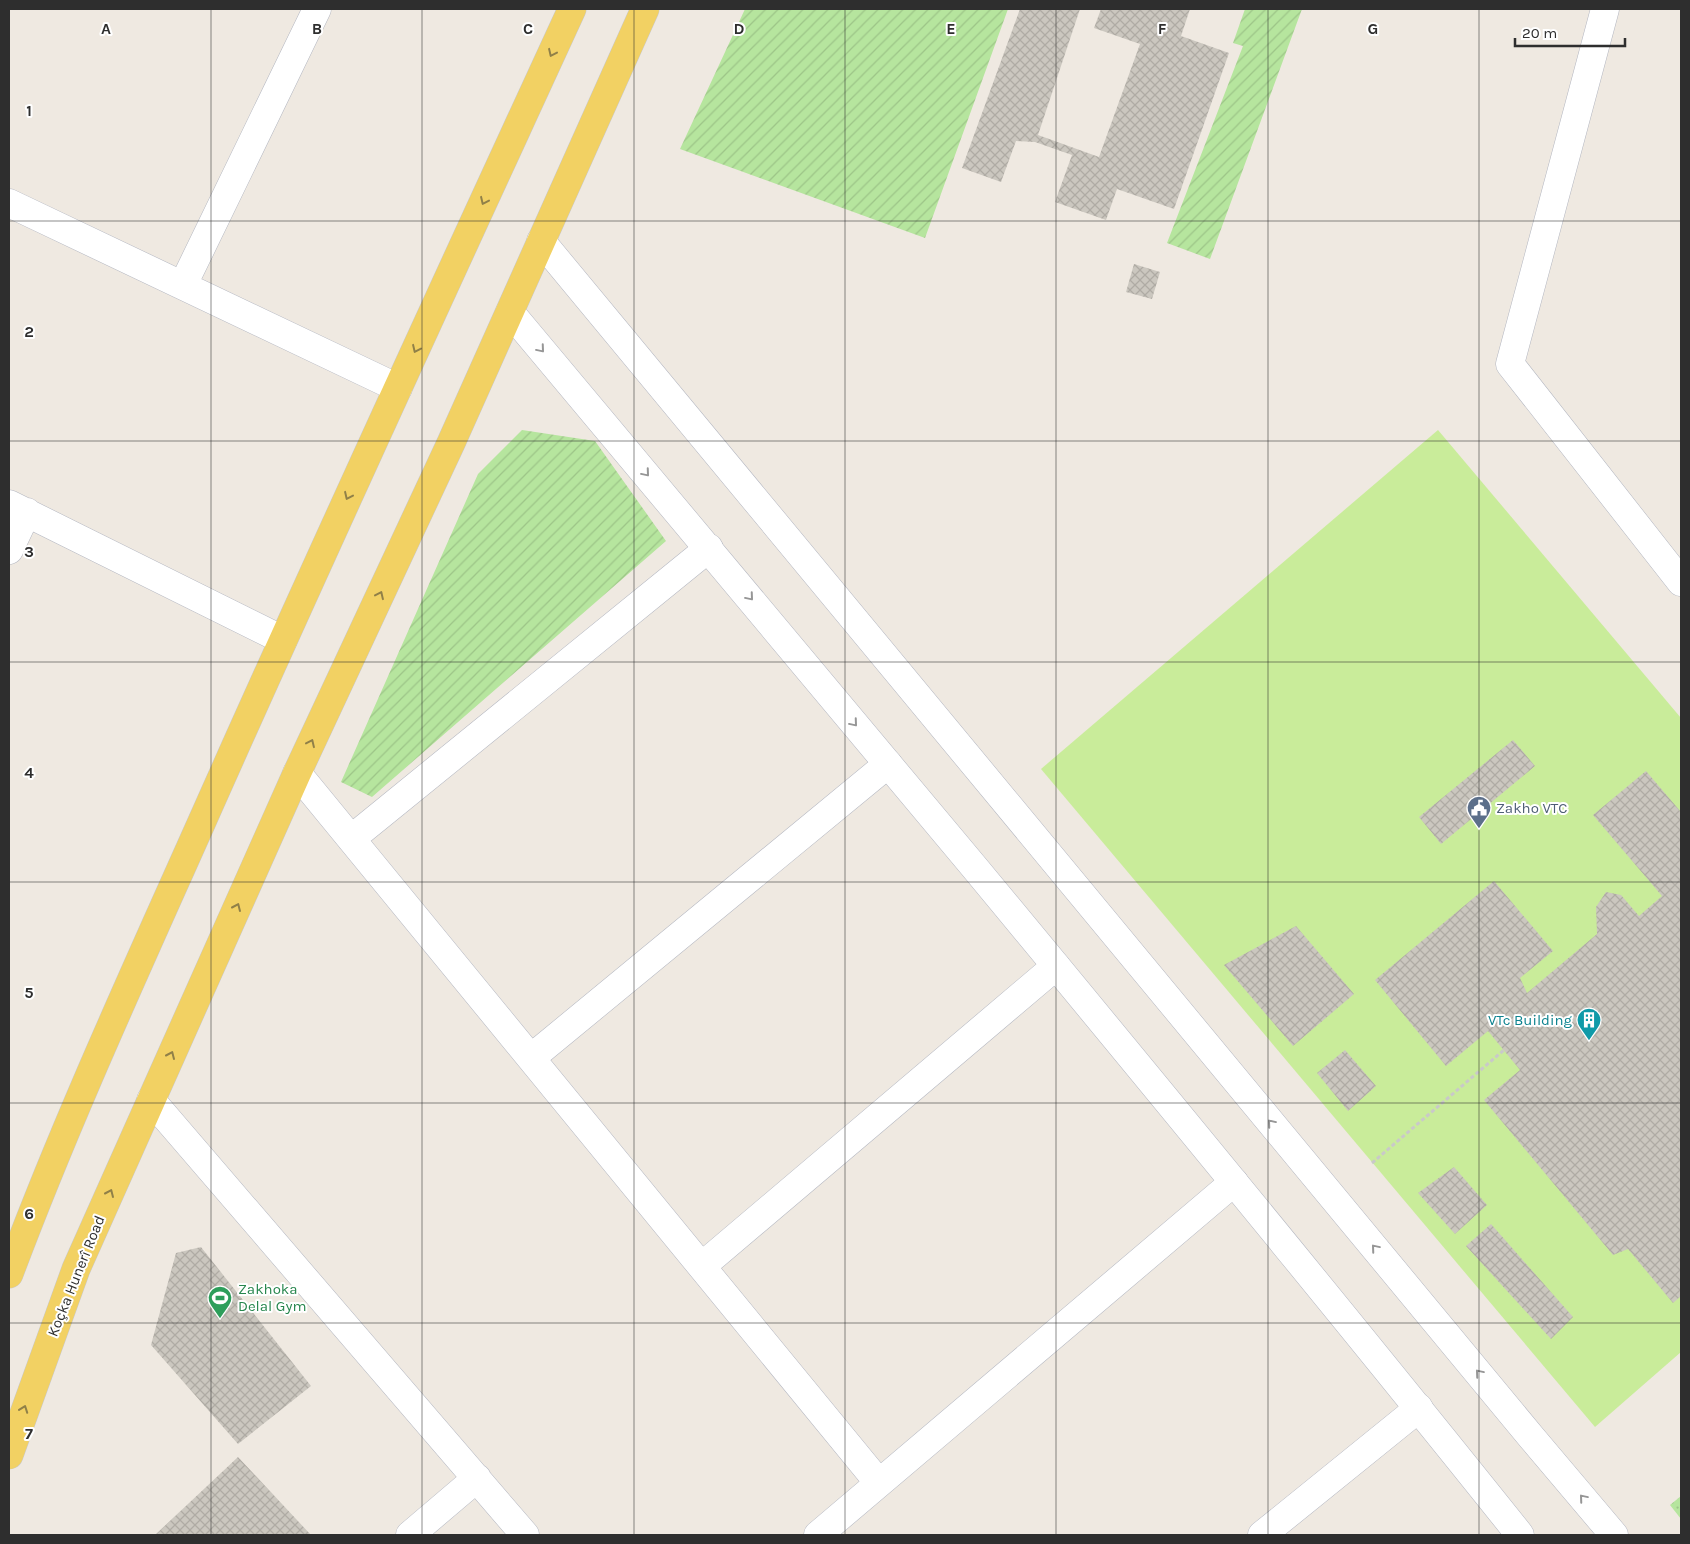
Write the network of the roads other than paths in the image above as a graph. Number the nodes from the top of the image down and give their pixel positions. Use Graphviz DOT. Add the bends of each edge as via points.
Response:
graph roads {
  1 [pos="572,9"];
  2 [pos="645,9"];
  3 [pos="1605,9"];
  4 [pos="308,11"];
  5 [pos="9,203"];
  6 [pos="541,241"];
  7 [pos="183,285"];
  8 [pos="510,312"];
  9 [pos="398,388"];
  10 [pos="18,508"];
  11 [pos="709,548"];
  12 [pos="9,550"];
  13 [pos="1681,582"];
  14 [pos="283,640"];
  15 [pos="888,764"];
  16 [pos="297,773"];
  17 [pos="351,838"];
  18 [pos="1056,966"];
  19 [pos="531,1058"];
  20 [pos="151,1100"];
  21 [pos="1234,1182"];
  22 [pos="11,1259"];
  23 [pos="702,1266"];
  24 [pos="1419,1408"];
  25 [pos="9,1455"];
  26 [pos="477,1478"];
  27 [pos="879,1482"];
  28 [pos="410,1535"];
  29 [pos="525,1535"];
  30 [pos="818,1535"];
  31 [pos="1262,1535"];
  32 [pos="1520,1535"];
  33 [pos="1614,1535"];
  1 -- 9 [label="main road, one-way"];
  2 -- 6 [label="main road, Koçka Hunerî Road"];
  3 -- 13 [label="street" via="1510,364"];
  4 -- 7 [label="street"];
  5 -- 7 [label="street"];
  6 -- 8 [label="main road, Koçka Hunerî Road"];
  33 -- 6 [label="street, one-way"];
  7 -- 9 [label="street"];
  8 -- 11 [label="street, one-way"];
  16 -- 8 [label="main road, Koçka Hunerî Road, one-way"];
  9 -- 14 [label="main road, one-way"];
  10 -- 12 [label="street"];
  10 -- 14 [label="street"];
  11 -- 15 [label="street, one-way"];
  11 -- 17 [label="street"];
  14 -- 22 [label="main road"];
  15 -- 18 [label="street"];
  15 -- 19 [label="street"];
  16 -- 17 [label="street"];
  20 -- 16 [label="main road, Koçka Hunerî Road, one-way"];
  17 -- 19 [label="street"];
  18 -- 21 [label="street"];
  18 -- 23 [label="street"];
  19 -- 23 [label="street"];
  25 -- 20 [label="main road, Koçka Hunerî Road, one-way" via="76,1269"];
  20 -- 26 [label="street"];
  21 -- 24 [label="street"];
  21 -- 27 [label="street"];
  23 -- 27 [label="street"];
  24 -- 31 [label="street"];
  24 -- 32 [label="street"];
  26 -- 28 [label="street"];
  26 -- 29 [label="street"];
  27 -- 30 [label="street"];
}
